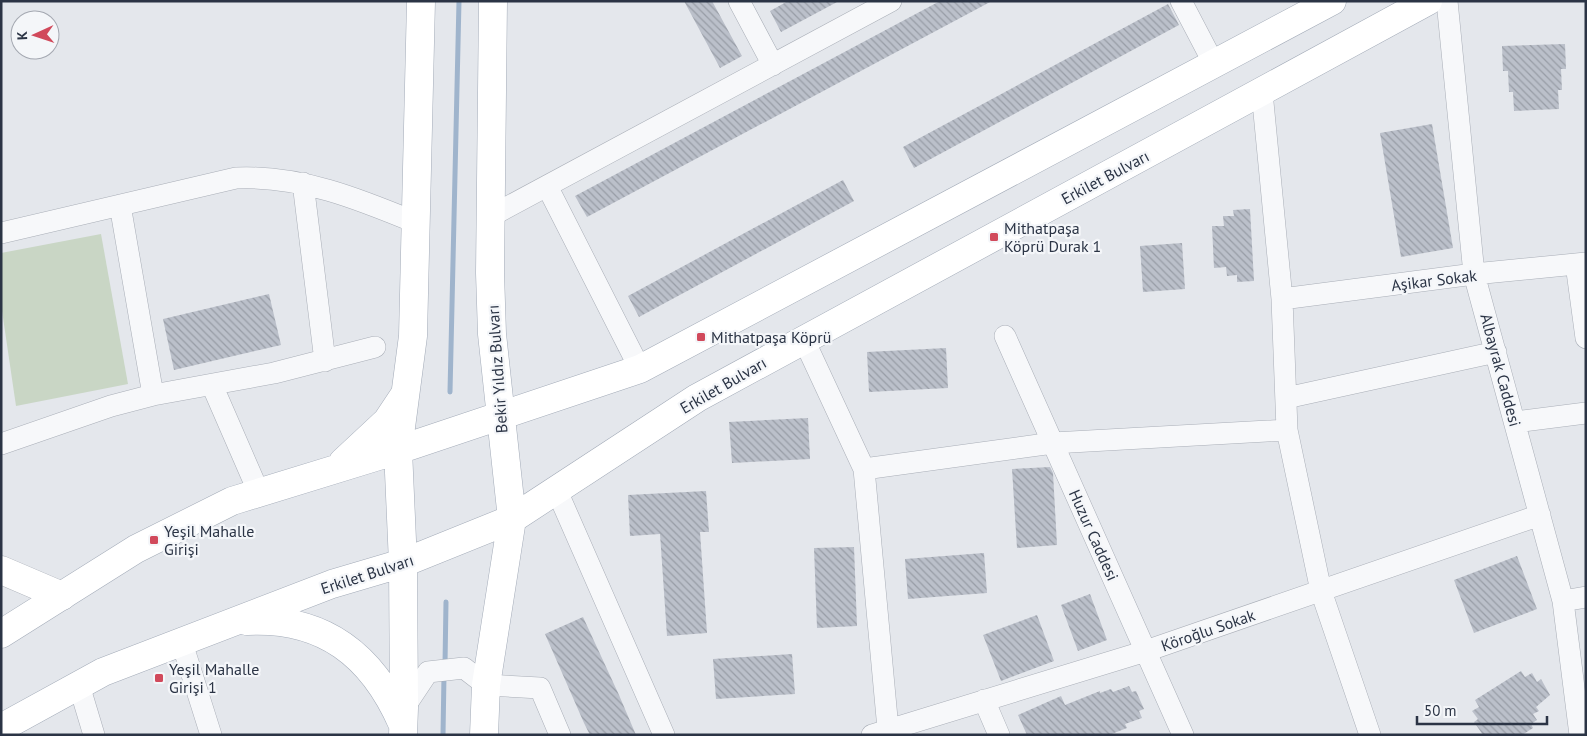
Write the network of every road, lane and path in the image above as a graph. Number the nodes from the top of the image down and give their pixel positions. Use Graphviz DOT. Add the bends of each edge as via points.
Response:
graph roads {
  1 [pos="421,1"];
  2 [pos="493,1"];
  3 [pos="739,1"];
  4 [pos="892,1"];
  5 [pos="1181,1"];
  6 [pos="1332,1"];
  7 [pos="1428,1"];
  8 [pos="1447,1"];
  9 [pos="1214,64"];
  10 [pos="773,65"];
  11 [pos="1262,92"];
  12 [pos="303,183"];
  13 [pos="547,186"];
  14 [pos="120,205"];
  15 [pos="491,216"];
  16 [pos="417,223"];
  17 [pos="1,233"];
  18 [pos="1581,264"];
  19 [pos="1474,274"];
  20 [pos="1282,299"];
  21 [pos="1005,336"];
  22 [pos="1586,338"];
  23 [pos="804,340"];
  24 [pos="375,347"];
  25 [pos="1496,352"];
  26 [pos="325,361"];
  27 [pos="640,370"];
  28 [pos="212,385"];
  29 [pos="405,394"];
  30 [pos="153,395"];
  31 [pos="1286,398"];
  32 [pos="1586,413"];
  33 [pos="499,416"];
  34 [pos="1515,422"];
  35 [pos="1287,430"];
  36 [pos="2,441"];
  37 [pos="1053,443"];
  38 [pos="398,450"];
  39 [pos="864,470"];
  40 [pos="330,471"];
  41 [pos="556,491"];
  42 [pos="259,493"];
  43 [pos="1540,515"];
  44 [pos="512,519"];
  45 [pos="402,563"];
  46 [pos="1,570"];
  47 [pos="1321,591"];
  48 [pos="62,596"];
  49 [pos="1586,597"];
  50 [pos="1563,601"];
  51 [pos="236,622"];
  52 [pos="1,634"];
  53 [pos="182,643"];
  54 [pos="1146,651"];
  55 [pos="79,685"];
  56 [pos="486,685"];
  57 [pos="984,700"];
  58 [pos="403,723"];
  59 [pos="1,728"];
  60 [pos="880,732"];
  61 [pos="94,735"];
  62 [pos="211,735"];
  63 [pos="484,735"];
  64 [pos="560,735"];
  65 [pos="664,735"];
  66 [pos="999,735"];
  67 [pos="1183,735"];
  68 [pos="1370,735"];
  69 [pos="1580,735"];
  1 -- 16 [label="main road"];
  2 -- 15 [label="main road, Bekir Yıldız Bulvarı"];
  3 -- 10 [label="street"];
  4 -- 10 [label="street"];
  5 -- 9 [label="street"];
  6 -- 9 [label="main road"];
  7 -- 11 [label="main road, Erkilet Bulvarı"];
  8 -- 19 [label="street, Albayrak Caddesi"];
  9 -- 27 [label="main road"];
  10 -- 13 [label="street"];
  11 -- 20 [label="street"];
  11 -- 23 [label="main road, Erkilet Bulvarı"];
  12 -- 14 [label="street" via="275,178 236,178"];
  12 -- 16 [label="street"];
  12 -- 26 [label="street"];
  13 -- 15 [label="street"];
  13 -- 27 [label="street"];
  14 -- 17 [label="street"];
  14 -- 30 [label="street"];
  15 -- 33 [label="main road, Bekir Yıldız Bulvarı" via="492,334"];
  16 -- 29 [label="main road" via="413,336"];
  18 -- 19 [label="street, Aşikar Sokak"];
  18 -- 22 [label="street"];
  19 -- 20 [label="street, Aşikar Sokak"];
  19 -- 25 [label="street, Albayrak Caddesi"];
  20 -- 31 [label="street"];
  21 -- 37 [label="street, Huzur Caddesi"];
  23 -- 39 [label="street"];
  23 -- 41 [label="main road, Erkilet Bulvarı" via="697,398"];
  24 -- 26 [label="street"];
  25 -- 31 [label="street"];
  25 -- 34 [label="street, Albayrak Caddesi"];
  26 -- 28 [label="street"];
  27 -- 33 [label="main road"];
  28 -- 30 [label="street"];
  28 -- 42 [label="street"];
  29 -- 38 [label="main road"];
  29 -- 40 [label="main road" via="387,422"];
  30 -- 36 [label="street"];
  31 -- 35 [label="street"];
  32 -- 34 [label="street"];
  33 -- 38 [label="main road"];
  33 -- 44 [label="main road, Bekir Yıldız Bulvarı"];
  34 -- 43 [label="street, Albayrak Caddesi"];
  35 -- 37 [label="street"];
  35 -- 47 [label="street"];
  37 -- 39 [label="street"];
  37 -- 54 [label="street, Huzur Caddesi"];
  38 -- 40 [label="main road"];
  38 -- 45 [label="main road"];
  39 -- 60 [label="street"];
  40 -- 42 [label="main road"];
  41 -- 44 [label="main road, Erkilet Bulvarı"];
  41 -- 65 [label="street"];
  42 -- 48 [label="main road" via="232,501 136,549"];
  43 -- 47 [label="street, Köroğlu Sokak"];
  43 -- 50 [label="street, Albayrak Caddesi"];
  44 -- 45 [label="main road, Erkilet Bulvarı"];
  44 -- 56 [label="main road, Bekir Yıldız Bulvarı"];
  45 -- 51 [label="main road, Erkilet Bulvarı" via="332,584"];
  45 -- 58 [label="main road"];
  46 -- 48 [label="main road"];
  47 -- 54 [label="street, Köroğlu Sokak"];
  47 -- 68 [label="street"];
  48 -- 52 [label="main road"];
  49 -- 50 [label="street"];
  50 -- 69 [label="street, Albayrak Caddesi"];
  51 -- 53 [label="main road, Erkilet Bulvarı"];
  51 -- 58 [label="main road" via="294,625 340,643 359,657 377,677"];
  53 -- 55 [label="main road, Erkilet Bulvarı" via="104,672"];
  53 -- 62 [label="street"];
  54 -- 57 [label="street, Köroğlu Sokak"];
  54 -- 67 [label="street, Huzur Caddesi"];
  55 -- 59 [label="main road, Erkilet Bulvarı"];
  55 -- 61 [label="street"];
  56 -- 58 [label="street" via="464,668 428,672"];
  56 -- 63 [label="main road, Bekir Yıldız Bulvarı"];
  56 -- 64 [label="street" via="540,688"];
  57 -- 60 [label="street, Köroğlu Sokak"];
  57 -- 66 [label="street"];
}
